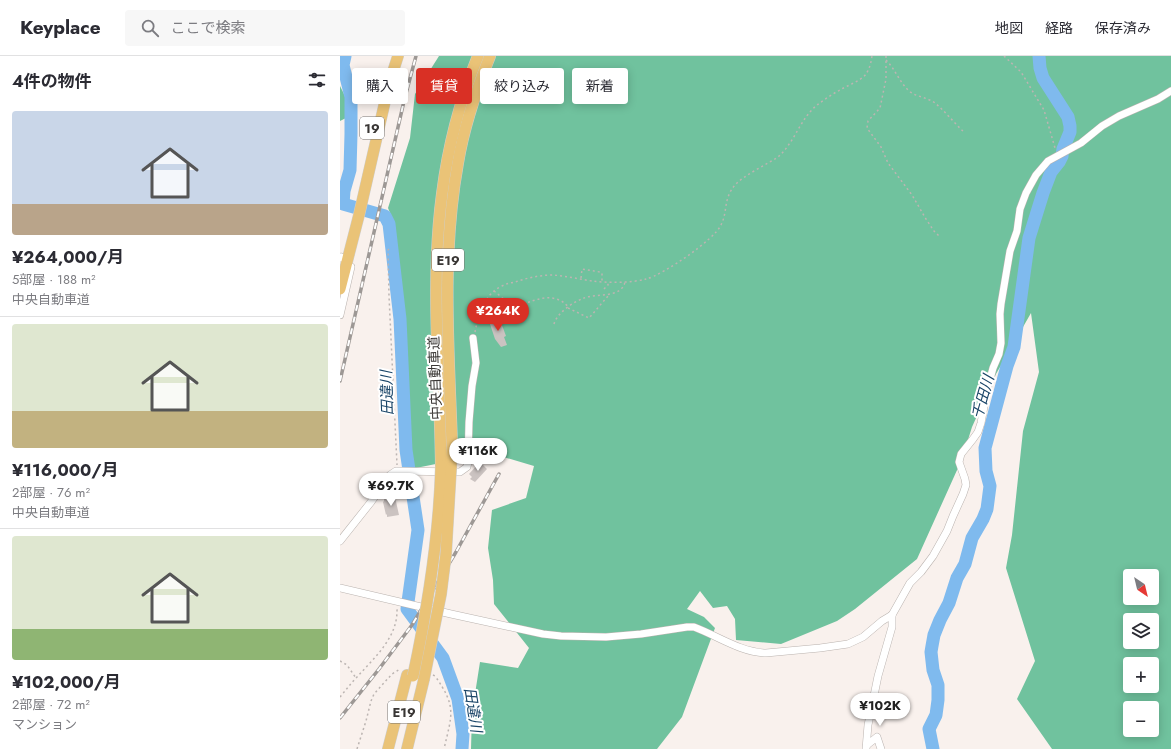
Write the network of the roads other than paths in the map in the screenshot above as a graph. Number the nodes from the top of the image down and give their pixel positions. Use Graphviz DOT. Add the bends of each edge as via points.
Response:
graph roads {
  1 [pos="391,56"];
  2 [pos="398,56"];
  3 [pos="478,56"];
  4 [pos="490,56"];
  5 [pos="1171,91"];
  6 [pos="361,201"];
  7 [pos="358,215"];
  8 [pos="340,259"];
  9 [pos="340,289"];
  10 [pos="340,315"];
  11 [pos="473,338"];
  12 [pos="446,467"];
  13 [pos="340,540"];
  14 [pos="340,588"];
  15 [pos="892,615"];
  16 [pos="415,677"];
  17 [pos="866,747"];
  18 [pos="388,749"];
  19 [pos="395,749"];
  20 [pos="407,749"];
  21 [pos="414,749"];
  22 [pos="881,749"];
  1 -- 6 [label="highway, 19" via="381,87 366,154"];
  2 -- 6 [label="highway, 19"];
  3 -- 12 [label="highway, 中央自動車道 / E19" via="460,106 447,161 439,225 437,320"];
  4 -- 12 [label="highway, 中央自動車道 / E19" via="470,109 453,195 448,287 452,445"];
  5 -- 15 [label="street" via="1114,119 1081,143 1048,161 1026,193 1006,271 1000,314 999,354 987,390 978,432 958,462 965,479 964,494 933,556 910,583"];
  6 -- 7 [label="highway, 19"];
  7 -- 8 [label="highway, 19"];
  7 -- 9 [label="highway, 19"];
  7 -- 10 [label="street"];
  11 -- 13 [label="street" via="476,363 472,386 467,467 460,472 399,471 390,475"];
  12 -- 16 [label="highway, 中央自動車道 / E19, bridge"];
  12 -- 16 [label="highway, 中央自動車道 / E19, bridge" via="446,546 442,587 435,624"];
  14 -- 15 [label="street" via="543,634 606,637 694,627 744,650 766,653 848,644 863,637 882,620"];
  15 -- 17 [label="street" via="892,627 875,689"];
  16 -- 18 [label="highway"];
  16 -- 19 [label="highway, 中央自動車道 / E19"];
  16 -- 20 [label="highway, 中央自動車道 / E19"];
  16 -- 21 [label="highway" via="421,715"];
  17 -- 22 [label="street" via="878,737"];
}
